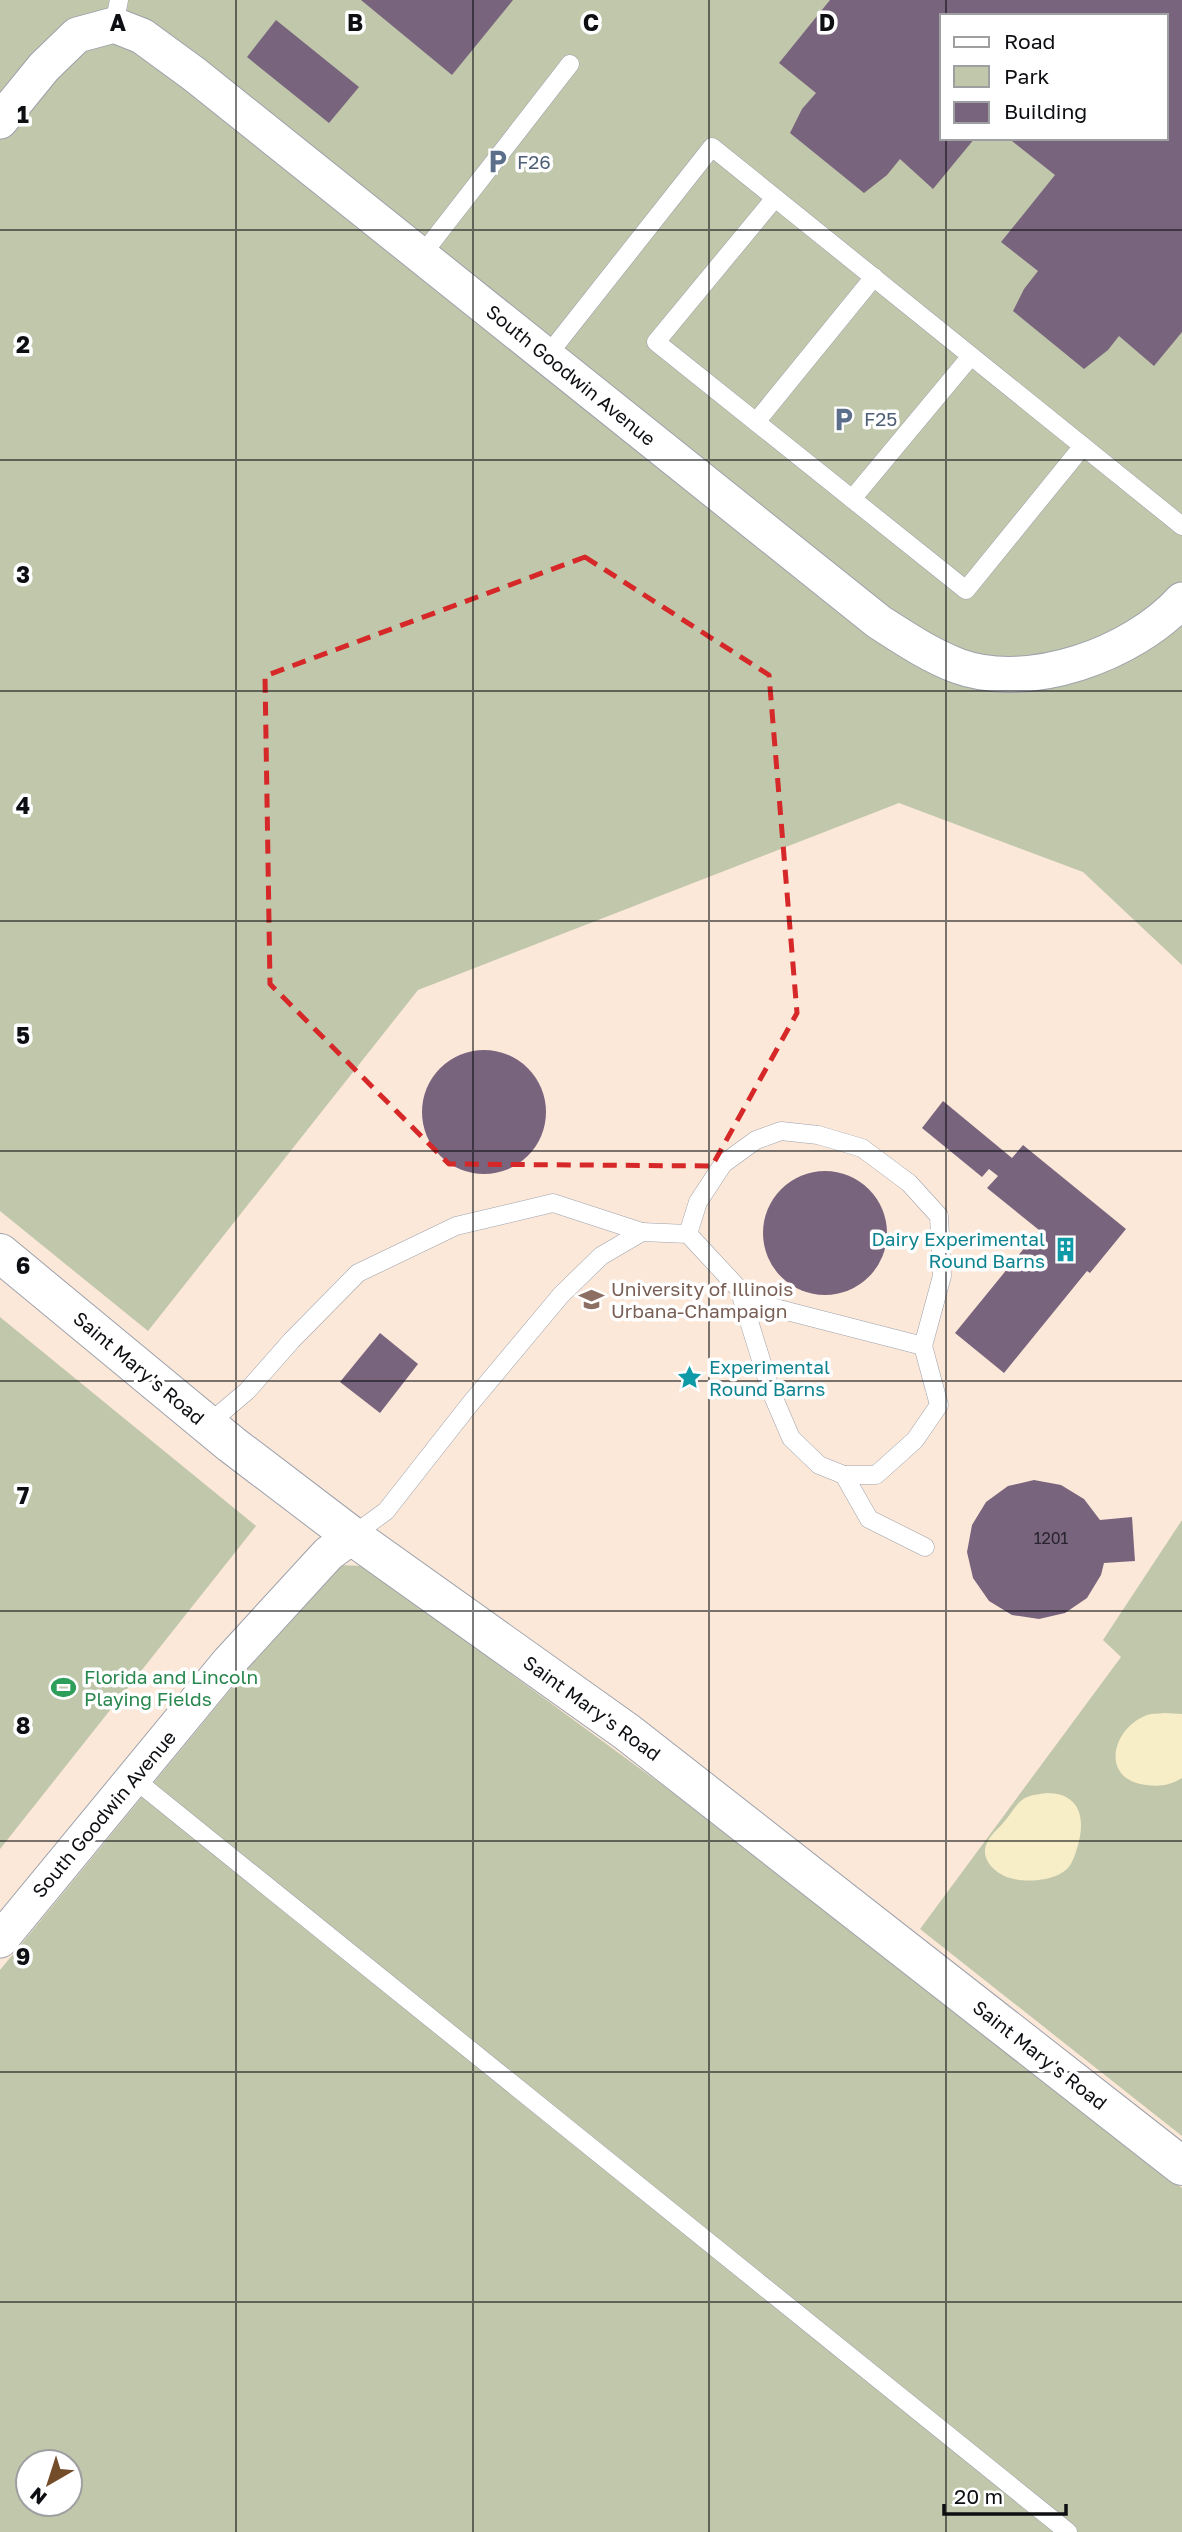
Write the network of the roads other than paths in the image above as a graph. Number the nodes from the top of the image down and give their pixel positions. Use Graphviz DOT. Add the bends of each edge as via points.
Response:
graph roads {
  1 [pos="117,13"];
  2 [pos="570,64"];
  3 [pos="0,121"];
  4 [pos="775,198"];
  5 [pos="421,256"];
  6 [pos="874,277"];
  7 [pos="547,356"];
  8 [pos="971,356"];
  9 [pos="756,422"];
  10 [pos="1083,446"];
  11 [pos="852,499"];
  12 [pos="1182,526"];
  13 [pos="1182,600"];
  14 [pos="642,1232"];
  15 [pos="688,1234"];
  16 [pos="0,1253"];
  17 [pos="739,1289"];
  18 [pos="923,1346"];
  19 [pos="207,1425"];
  20 [pos="844,1475"];
  21 [pos="352,1536"];
  22 [pos="925,1547"];
  23 [pos="133,1778"];
  24 [pos="0,1940"];
  25 [pos="1182,2166"];
  26 [pos="1068,2532"];
  1 -- 3 [label="street, South Goodwin Avenue" via="77,35 44,66"];
  1 -- 5 [label="street, South Goodwin Avenue"];
  2 -- 5 [label="lane"];
  4 -- 6 [label="lane"];
  4 -- 7 [label="lane" via="712,148"];
  4 -- 9 [label="lane" via="656,342"];
  5 -- 7 [label="street, South Goodwin Avenue"];
  6 -- 8 [label="lane"];
  6 -- 9 [label="lane"];
  7 -- 13 [label="street, South Goodwin Avenue" via="879,622 919,648 959,666 994,674 1060,668 1103,654 1143,633"];
  8 -- 10 [label="lane"];
  8 -- 11 [label="lane"];
  9 -- 11 [label="lane"];
  10 -- 11 [label="lane" via="966,590"];
  10 -- 12 [label="lane"];
  14 -- 15 [label="lane"];
  14 -- 19 [label="lane" via="553,1203 456,1226 358,1273 247,1391"];
  14 -- 21 [label="lane" via="601,1256 561,1295 386,1511"];
  15 -- 17 [label="lane"];
  15 -- 18 [label="lane" via="698,1202 723,1164 756,1140 781,1131 818,1135 862,1148 909,1183 939,1216 942,1276"];
  16 -- 19 [label="street, Saint Mary's Road"];
  17 -- 18 [label="lane" via="775,1308"];
  17 -- 20 [label="lane" via="770,1389 791,1437 819,1465"];
  18 -- 20 [label="lane" via="939,1405 915,1440 876,1475"];
  19 -- 21 [label="street, Saint Mary's Road"];
  20 -- 22 [label="lane" via="869,1519"];
  21 -- 23 [label="street, South Goodwin Avenue" via="328,1554 229,1662"];
  21 -- 25 [label="street, Saint Mary's Road" via="627,1732"];
  23 -- 24 [label="street, South Goodwin Avenue"];
  23 -- 26 [label="lane"];
}
